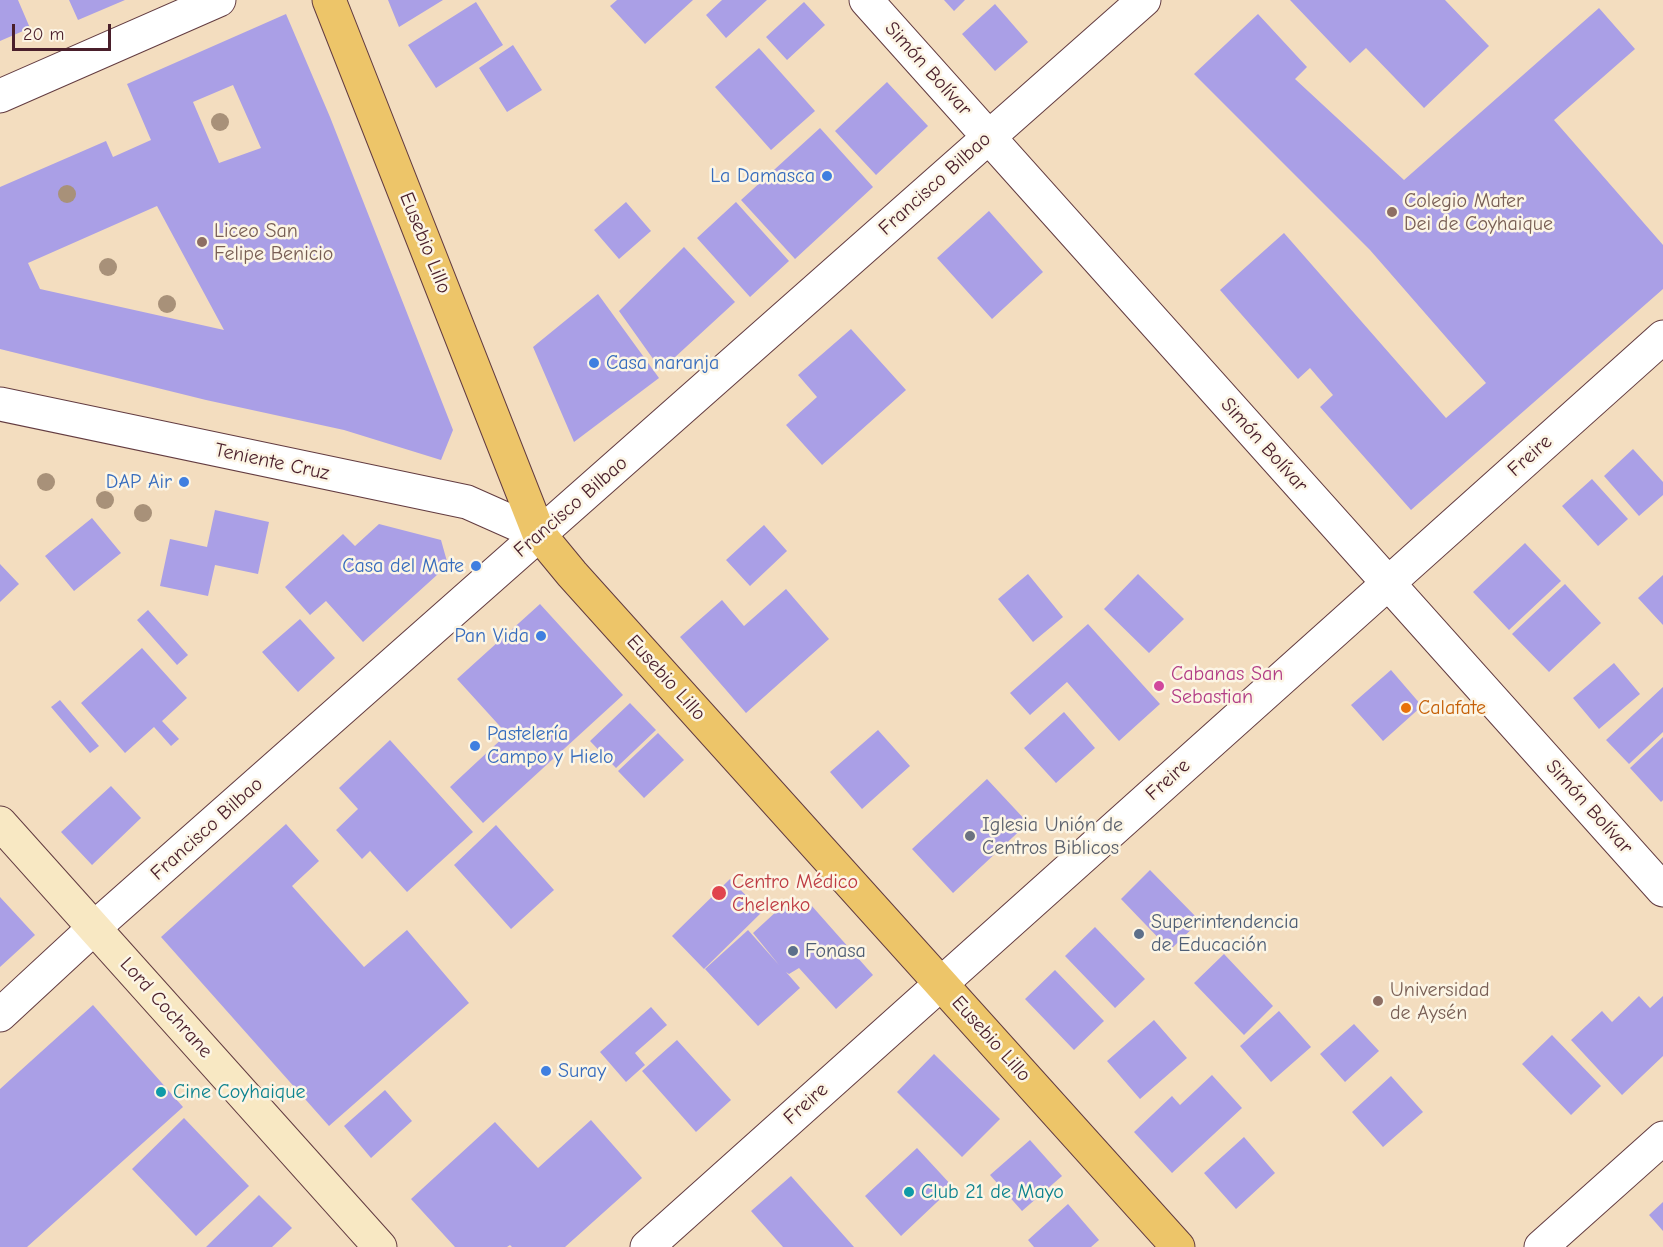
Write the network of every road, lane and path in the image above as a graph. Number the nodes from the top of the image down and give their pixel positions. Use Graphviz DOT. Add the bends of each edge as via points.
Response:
graph roads {
  1 [pos="219,0"];
  2 [pos="329,0"];
  3 [pos="866,0"];
  4 [pos="1144,0"];
  5 [pos="0,96"];
  6 [pos="988,137"];
  7 [pos="1663,337"];
  8 [pos="0,405"];
  9 [pos="539,534"];
  10 [pos="1388,584"];
  11 [pos="0,823"];
  12 [pos="1663,890"];
  13 [pos="94,928"];
  14 [pos="941,983"];
  15 [pos="0,1015"];
  16 [pos="1663,1138"];
  17 [pos="380,1247"];
  18 [pos="646,1247"];
  19 [pos="1178,1247"];
  20 [pos="1541,1247"];
  1 -- 5 [label="street"];
  2 -- 9 [label="main road, Eusebio Lillo"];
  3 -- 6 [label="street, Simón Bolívar"];
  4 -- 6 [label="street, Francisco Bilbao"];
  6 -- 9 [label="street, Francisco Bilbao"];
  6 -- 10 [label="street, Simón Bolívar"];
  7 -- 10 [label="street, Freire"];
  8 -- 9 [label="street, Teniente Cruz" via="467,502"];
  9 -- 13 [label="street, Francisco Bilbao"];
  9 -- 14 [label="main road, Eusebio Lillo"];
  10 -- 12 [label="street, Simón Bolívar"];
  10 -- 14 [label="street, Freire"];
  11 -- 13 [label="main road, Lord Cochrane"];
  13 -- 15 [label="street, Francisco Bilbao"];
  13 -- 17 [label="main road, Lord Cochrane"];
  14 -- 18 [label="street, Freire"];
  14 -- 19 [label="main road, Eusebio Lillo"];
  16 -- 20 [label="street"];
}
